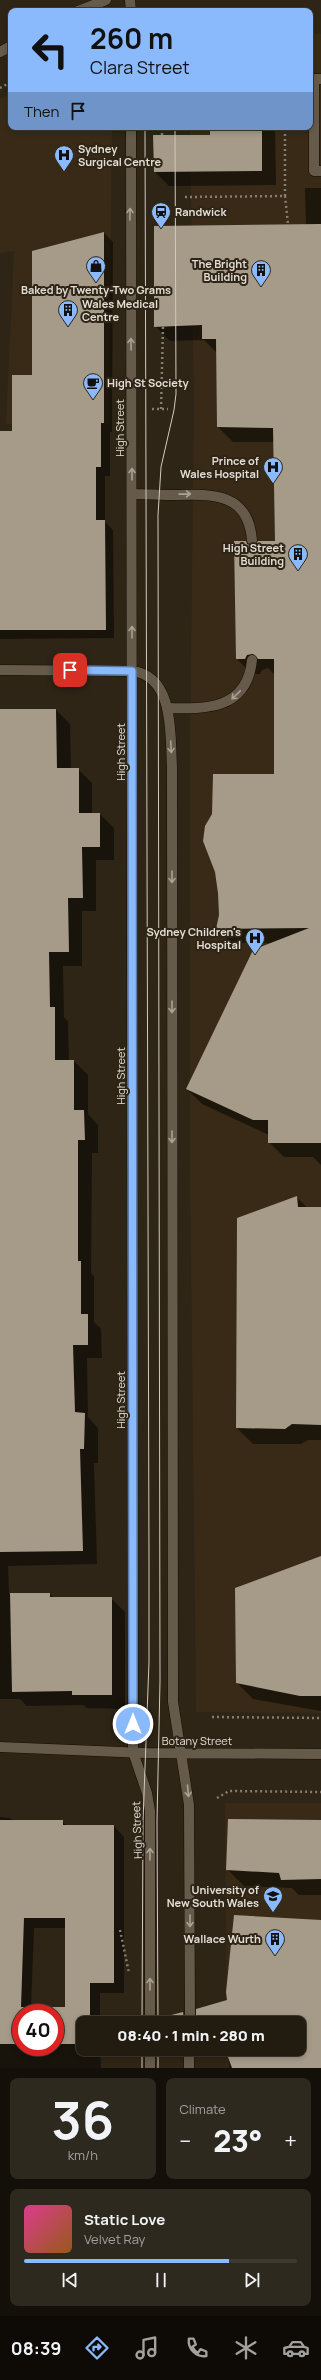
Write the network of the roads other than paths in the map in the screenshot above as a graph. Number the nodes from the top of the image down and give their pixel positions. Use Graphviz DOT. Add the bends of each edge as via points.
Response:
graph roads {
  1 [pos="106,0"];
  2 [pos="86,8"];
  3 [pos="321,79"];
  4 [pos="131,130"];
  5 [pos="321,171"];
  6 [pos="132,494"];
  7 [pos="252,540"];
  8 [pos="252,660"];
  9 [pos="0,670"];
  10 [pos="132,671"];
  11 [pos="167,708"];
  12 [pos="0,1747"];
  13 [pos="133,1752"];
  14 [pos="182,1753"];
  15 [pos="321,1754"];
  16 [pos="150,2016"];
  17 [pos="190,2016"];
  18 [pos="150,2056"];
  19 [pos="190,2056"];
  20 [pos="150,2068"];
  21 [pos="189,2068"];
  1 -- 2 [label="street"];
  3 -- 5 [label="street" via="314,79 314,171"];
  6 -- 4 [label="street, High Street, one-way"];
  6 -- 7 [label="street, one-way" via="208,495 230,500 240,507 247,518"];
  10 -- 6 [label="street, High Street, one-way"];
  8 -- 11 [label="street, one-way" via="245,683 227,702 207,708"];
  9 -- 10 [label="street"];
  10 -- 11 [label="street" via="142,674 156,684"];
  10 -- 13 [label="street, High Street"];
  11 -- 14 [label="street, one-way" via="172,767 174,1702"];
  12 -- 13 [label="street, Botany Street"];
  13 -- 14 [label="street, Botany Street"];
  16 -- 13 [label="street, High Street, one-way" via="150,1811 147,1793"];
  14 -- 15 [label="street, Botany Street"];
  14 -- 17 [label="street, one-way" via="190,1821"];
  18 -- 20 [label="street"];
  19 -- 21 [label="street"];
}
